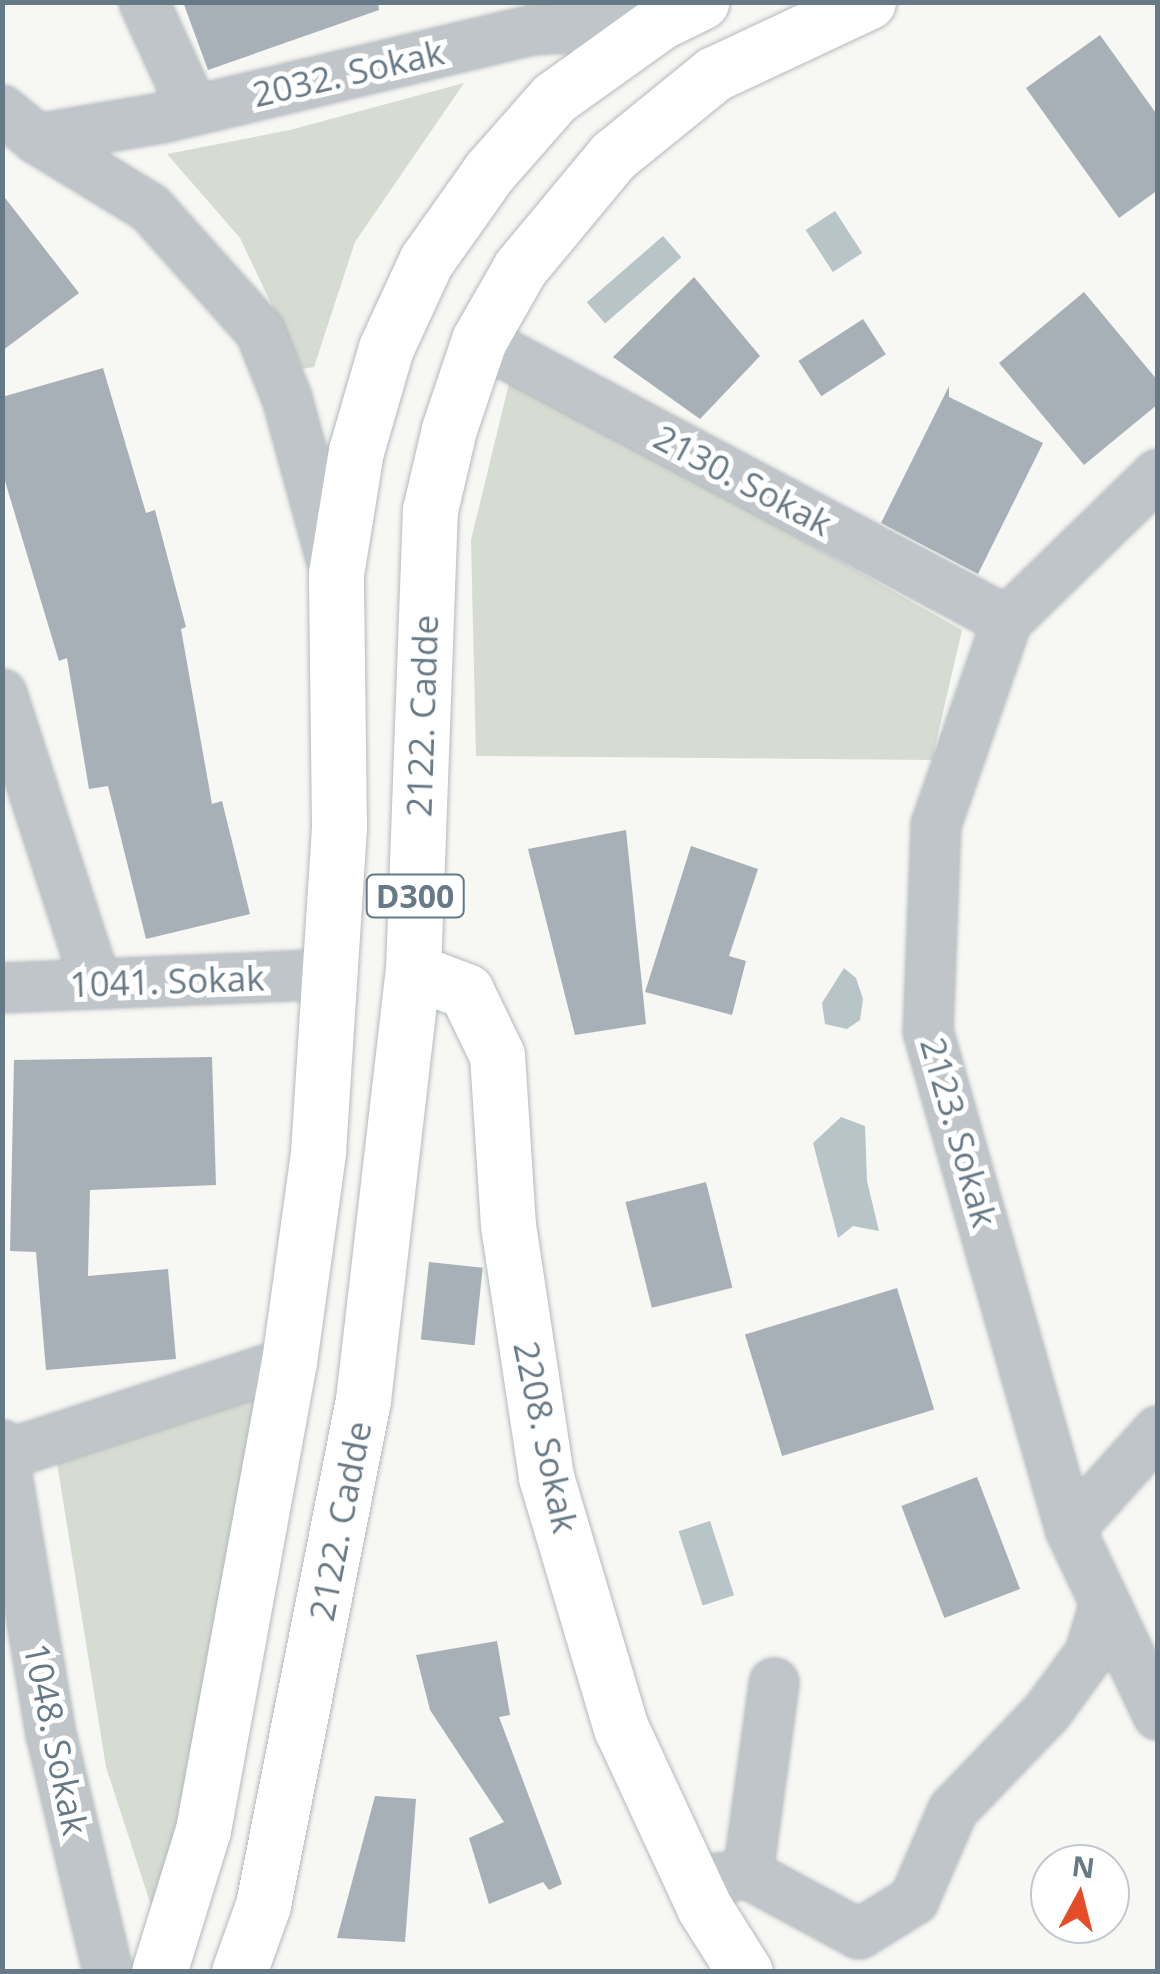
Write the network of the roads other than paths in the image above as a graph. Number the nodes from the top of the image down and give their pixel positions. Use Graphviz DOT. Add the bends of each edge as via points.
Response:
graph roads {
  1 [pos="144,2"];
  2 [pos="820,2"];
  3 [pos="868,2"];
  4 [pos="681,12"];
  5 [pos="714,74"];
  6 [pos="192,109"];
  7 [pos="20,124"];
  8 [pos="479,340"];
  9 [pos="1158,474"];
  10 [pos="336,574"];
  11 [pos="1007,620"];
  12 [pos="2,694"];
  13 [pos="413,971"];
  14 [pos="332,974"];
  15 [pos="96,982"];
  16 [pos="2,988"];
  17 [pos="289,1362"];
  18 [pos="1158,1431"];
  19 [pos="3,1452"];
  20 [pos="1070,1529"];
  21 [pos="1104,1603"];
  22 [pos="774,1683"];
  23 [pos="1158,1715"];
  24 [pos="748,1874"];
  25 [pos="691,1882"];
  26 [pos="741,1970"];
  27 [pos="108,1972"];
  28 [pos="159,1972"];
  29 [pos="240,1972"];
  1 -- 6 [label="street"];
  2 -- 5 [label="main road"];
  3 -- 5 [label="main road, 2122. Cadde / D300"];
  4 -- 6 [label="street, 2032. Sokak" via="533,30"];
  4 -- 10 [label="main road, D300" via="554,98 489,172 426,261 386,348 366,417"];
  5 -- 8 [label="main road, 2122. Cadde / D300" via="613,156 520,268"];
  6 -- 7 [label="street, 2032. Sokak"];
  7 -- 10 [label="street, 2032. Sokak" via="150,208 260,331 287,398"];
  8 -- 11 [label="street, 2130. Sokak"];
  8 -- 13 [label="main road, 2122. Cadde / D300" via="430,510"];
  9 -- 11 [label="street, 2123. Sokak"];
  10 -- 14 [label="main road, D300" via="339,827"];
  11 -- 20 [label="street, 2123. Sokak" via="936,826 928,1031"];
  12 -- 15 [label="street"];
  13 -- 25 [label="main road, 2208. Sokak" via="466,991 497,1055 508,1225 546,1477 621,1728"];
  13 -- 29 [label="main road, 2122. Cadde / D300" via="364,1400 264,1905"];
  14 -- 15 [label="street, 1041. Sokak"];
  14 -- 17 [label="main road, D300" via="320,1132"];
  15 -- 16 [label="street, 1041. Sokak"];
  17 -- 19 [label="street"];
  17 -- 28 [label="main road, D300" via="203,1830"];
  18 -- 20 [label="street"];
  19 -- 27 [label="street, 1048. Sokak" via="50,1734"];
  20 -- 21 [label="street, 2123. Sokak"];
  21 -- 23 [label="street, 2123. Sokak"];
  21 -- 24 [label="street" via="1090,1653 1047,1712 953,1810 914,1900 859,1934"];
  22 -- 24 [label="street"];
  24 -- 25 [label="street"];
  25 -- 26 [label="main road, 2208. Sokak"];
}
